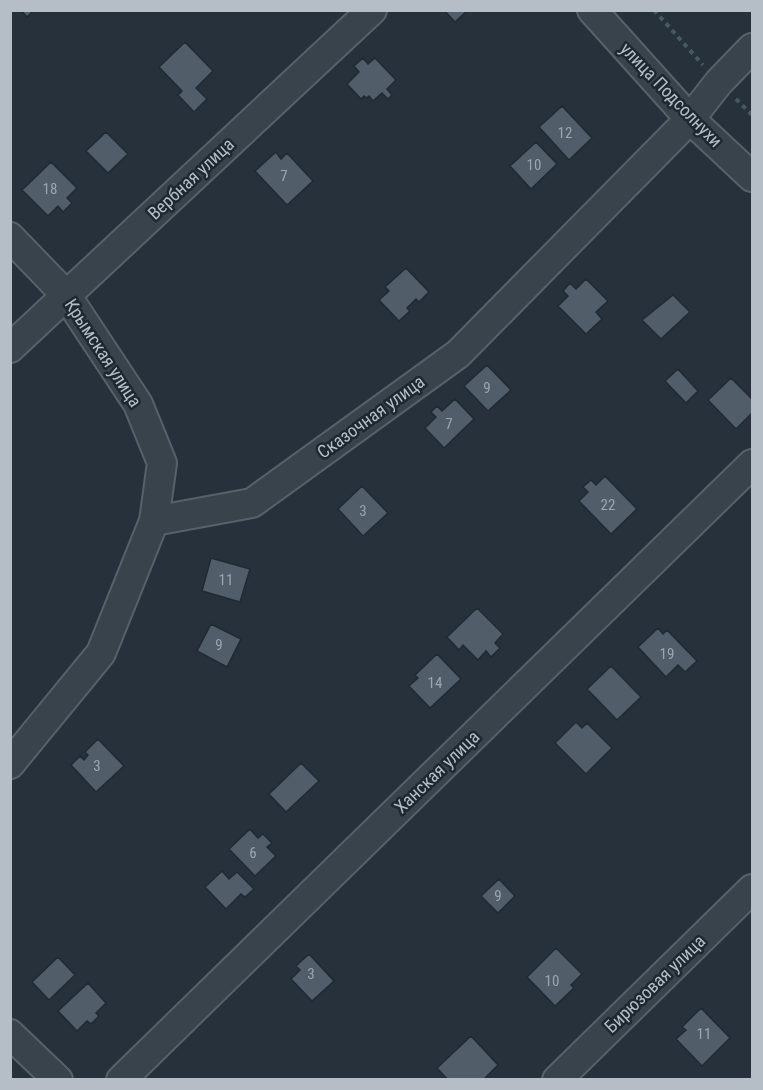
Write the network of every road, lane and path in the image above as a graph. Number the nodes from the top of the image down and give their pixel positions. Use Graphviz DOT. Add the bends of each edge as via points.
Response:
graph roads {
  1 [pos="372,10"];
  2 [pos="592,10"];
  3 [pos="753,48"];
  4 [pos="690,119"];
  5 [pos="753,177"];
  6 [pos="10,237"];
  7 [pos="66,295"];
  8 [pos="10,348"];
  9 [pos="753,464"];
  10 [pos="154,521"];
  11 [pos="10,764"];
  12 [pos="753,889"];
  13 [pos="10,1034"];
  14 [pos="58,1080"];
  15 [pos="121,1080"];
  16 [pos="557,1080"];
  1 -- 7 [label="street, Вербная улица"];
  2 -- 4 [label="street, улица Подсолнухи"];
  3 -- 4 [label="street, Сказочная улица" via="718,82"];
  4 -- 5 [label="street, улица Подсолнухи"];
  4 -- 10 [label="street, Сказочная улица" via="458,354 252,503"];
  6 -- 7 [label="street, Крымская улица"];
  7 -- 8 [label="street, Вербная улица"];
  7 -- 10 [label="street, Крымская улица" via="138,404 162,463"];
  9 -- 15 [label="street, Ханская улица"];
  10 -- 11 [label="street" via="101,653"];
  12 -- 16 [label="street, Бирюзовая улица"];
  13 -- 14 [label="street"];
}
